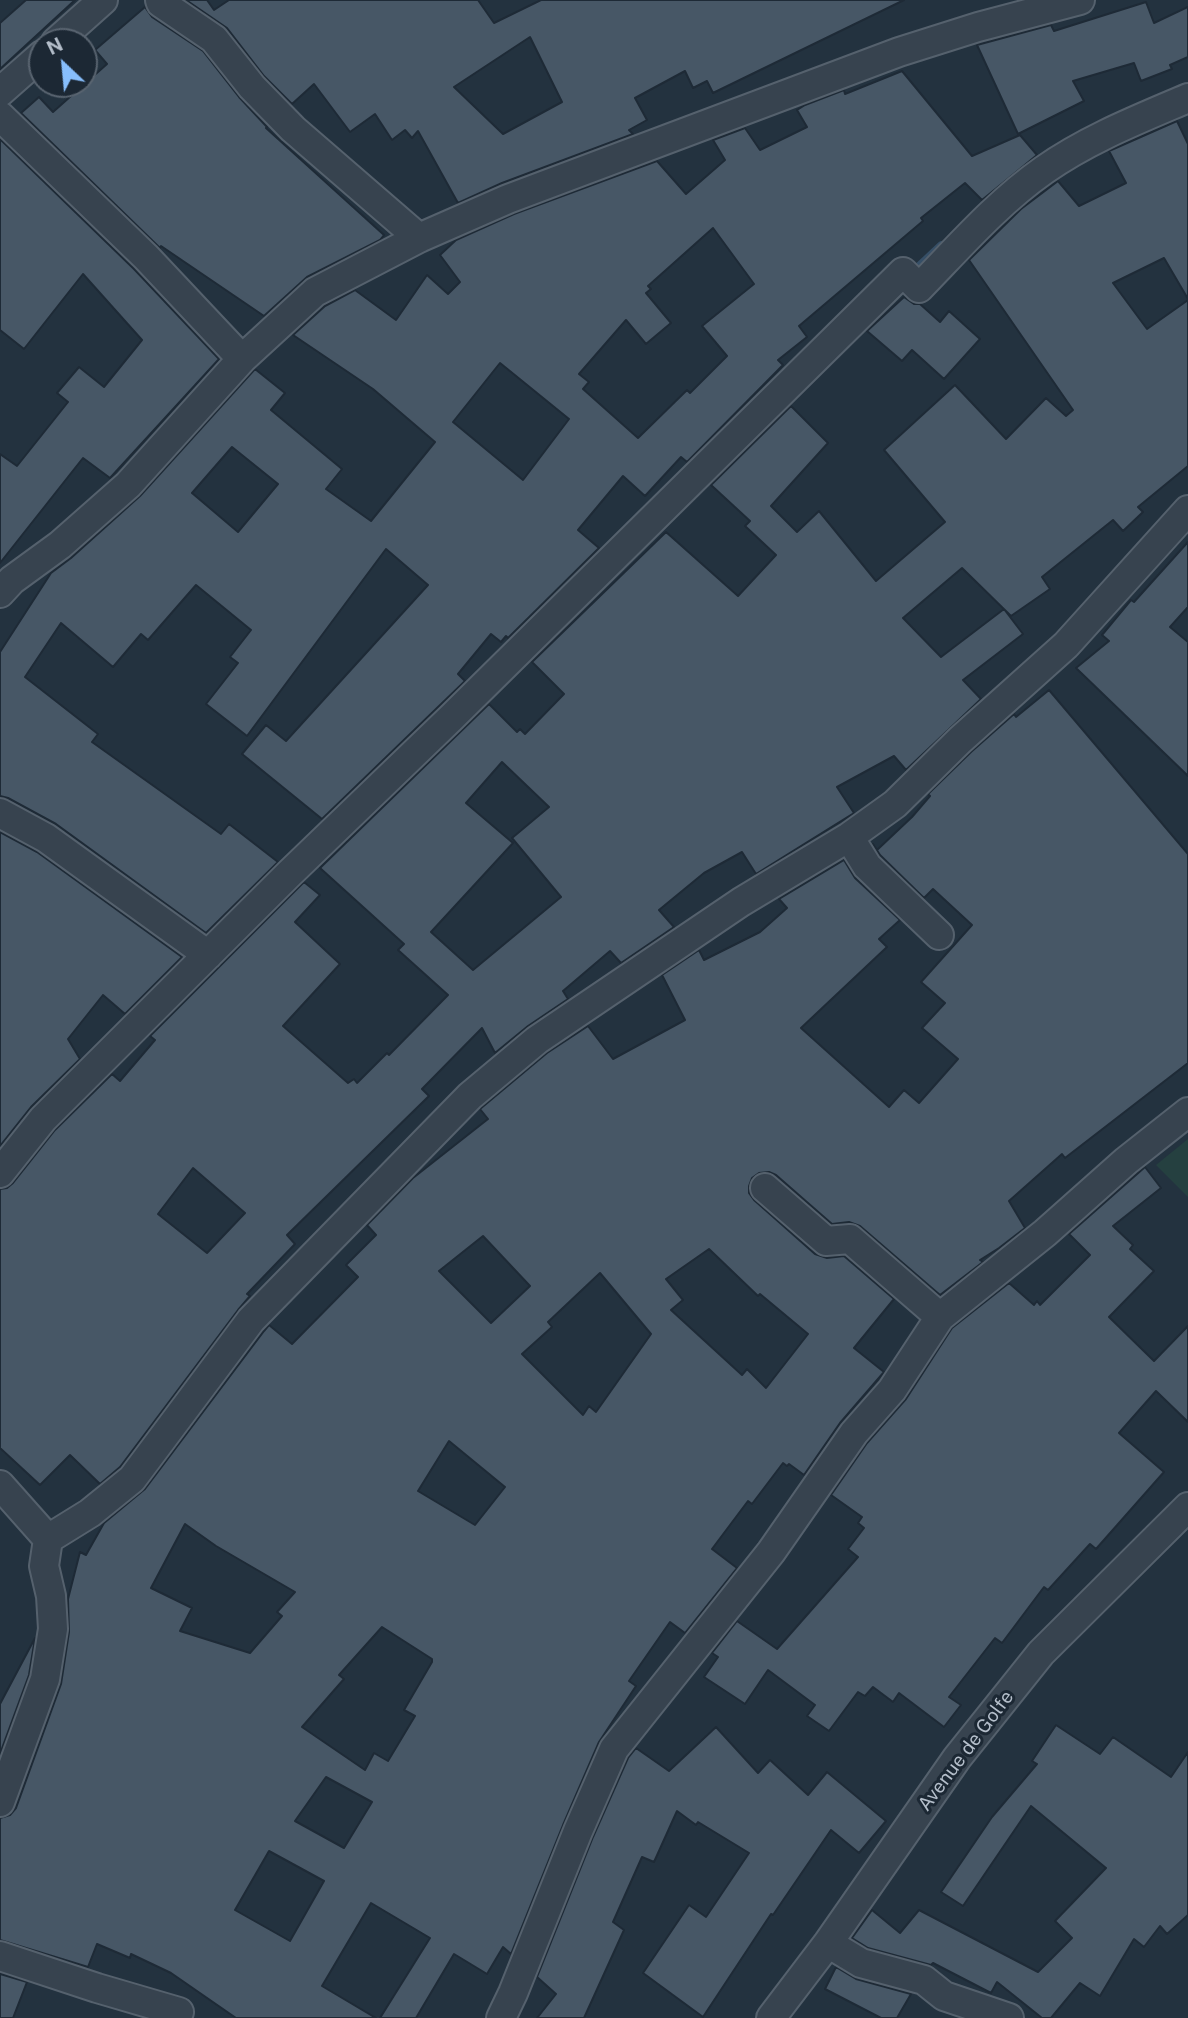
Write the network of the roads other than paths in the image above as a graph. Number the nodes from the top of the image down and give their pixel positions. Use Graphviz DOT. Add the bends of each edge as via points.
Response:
graph roads {
  1 [pos="103,0"];
  2 [pos="160,0"];
  3 [pos="1080,0"];
  4 [pos="72,28"];
  5 [pos="28,67"];
  6 [pos="0,92"];
  7 [pos="1188,98"];
  8 [pos="0,116"];
  9 [pos="419,238"];
  10 [pos="242,359"];
  11 [pos="1188,510"];
  12 [pos="0,593"];
  13 [pos="0,813"];
  14 [pos="849,837"];
  15 [pos="939,935"];
  16 [pos="208,954"];
  17 [pos="1188,1112"];
  18 [pos="0,1173"];
  19 [pos="765,1188"];
  20 [pos="940,1317"];
  21 [pos="0,1485"];
  22 [pos="1186,1512"];
  23 [pos="48,1539"];
  24 [pos="0,1802"];
  25 [pos="828,1943"];
  26 [pos="0,1956"];
  27 [pos="179,2012"];
  28 [pos="500,2018"];
  29 [pos="771,2018"];
  30 [pos="1009,2018"];
  1 -- 4 [label="street"];
  2 -- 9 [label="street" via="214,39 293,129"];
  3 -- 9 [label="street" via="899,52 520,194"];
  5 -- 6 [label="street"];
  7 -- 16 [label="street" via="1099,137 1044,170 989,215 919,288 902,272"];
  8 -- 10 [label="street" via="146,257"];
  9 -- 10 [label="street" via="316,292"];
  10 -- 12 [label="street" via="128,485"];
  11 -- 14 [label="street" via="1066,645 895,804"];
  13 -- 16 [label="street" via="46,838"];
  14 -- 15 [label="street" via="867,866"];
  14 -- 23 [label="street" via="741,902 537,1040 470,1096 251,1320 132,1479"];
  16 -- 18 [label="street" via="43,1119"];
  17 -- 20 [label="street"];
  19 -- 20 [label="street" via="826,1241 850,1239"];
  20 -- 28 [label="street" via="771,1552 614,1749"];
  21 -- 23 [label="street"];
  22 -- 25 [label="street, Avenue de Golfe" via="1041,1653 957,1758"];
  23 -- 24 [label="street" via="44,1566 54,1629 45,1679"];
  25 -- 29 [label="street, Avenue de Golfe"];
  25 -- 30 [label="street" via="861,1963 924,1980 944,1996"];
  26 -- 27 [label="street"];
}
